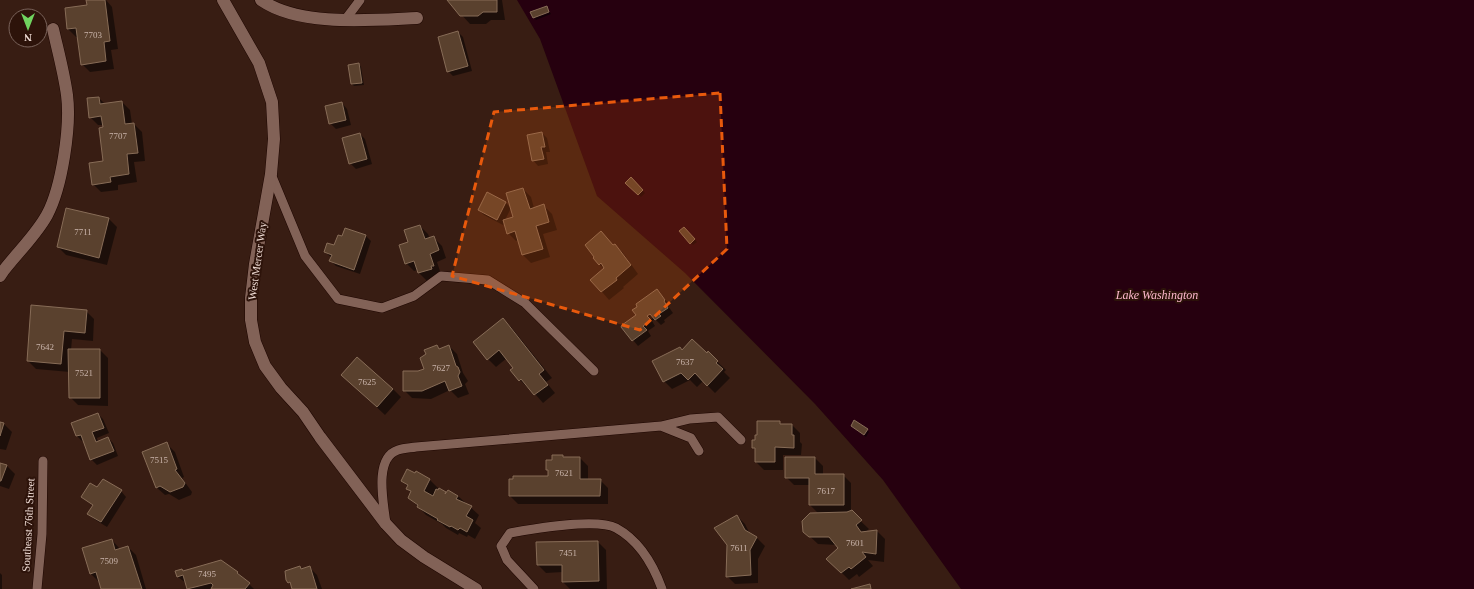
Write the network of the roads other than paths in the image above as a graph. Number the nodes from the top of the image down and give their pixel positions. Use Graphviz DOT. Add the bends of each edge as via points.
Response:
graph roads {
  1 [pos="223,0"];
  2 [pos="261,0"];
  3 [pos="360,0"];
  4 [pos="417,18"];
  5 [pos="345,20"];
  6 [pos="53,30"];
  7 [pos="271,174"];
  8 [pos="0,276"];
  9 [pos="594,371"];
  10 [pos="661,426"];
  11 [pos="741,440"];
  12 [pos="699,451"];
  13 [pos="43,461"];
  14 [pos="386,524"];
  15 [pos="37,589"];
  16 [pos="476,589"];
  17 [pos="534,589"];
  18 [pos="662,589"];
  1 -- 7 [label="street, West Mercer Way" via="259,63 272,102 274,138"];
  2 -- 5 [label="street" via="295,14"];
  3 -- 5 [label="lane"];
  4 -- 5 [label="street"];
  6 -- 8 [label="street" via="67,96 68,135 64,157 48,214"];
  7 -- 9 [label="lane" via="305,256 338,299 382,308 414,296 441,276 488,280 525,303"];
  7 -- 14 [label="street, West Mercer Way" via="254,264 251,320 255,342 266,366 281,388 303,412"];
  10 -- 11 [label="lane" via="690,419 718,417"];
  10 -- 12 [label="lane" via="691,438"];
  10 -- 14 [label="lane" via="397,450 386,459 382,472"];
  13 -- 15 [label="lane, Southeast 76th Street" via="42,534"];
  14 -- 16 [label="street, West Mercer Way" via="401,540 424,557"];
  17 -- 18 [label="lane" via="507,560 501,546 510,533 544,527 594,524 614,527 636,541 650,560"];
}
